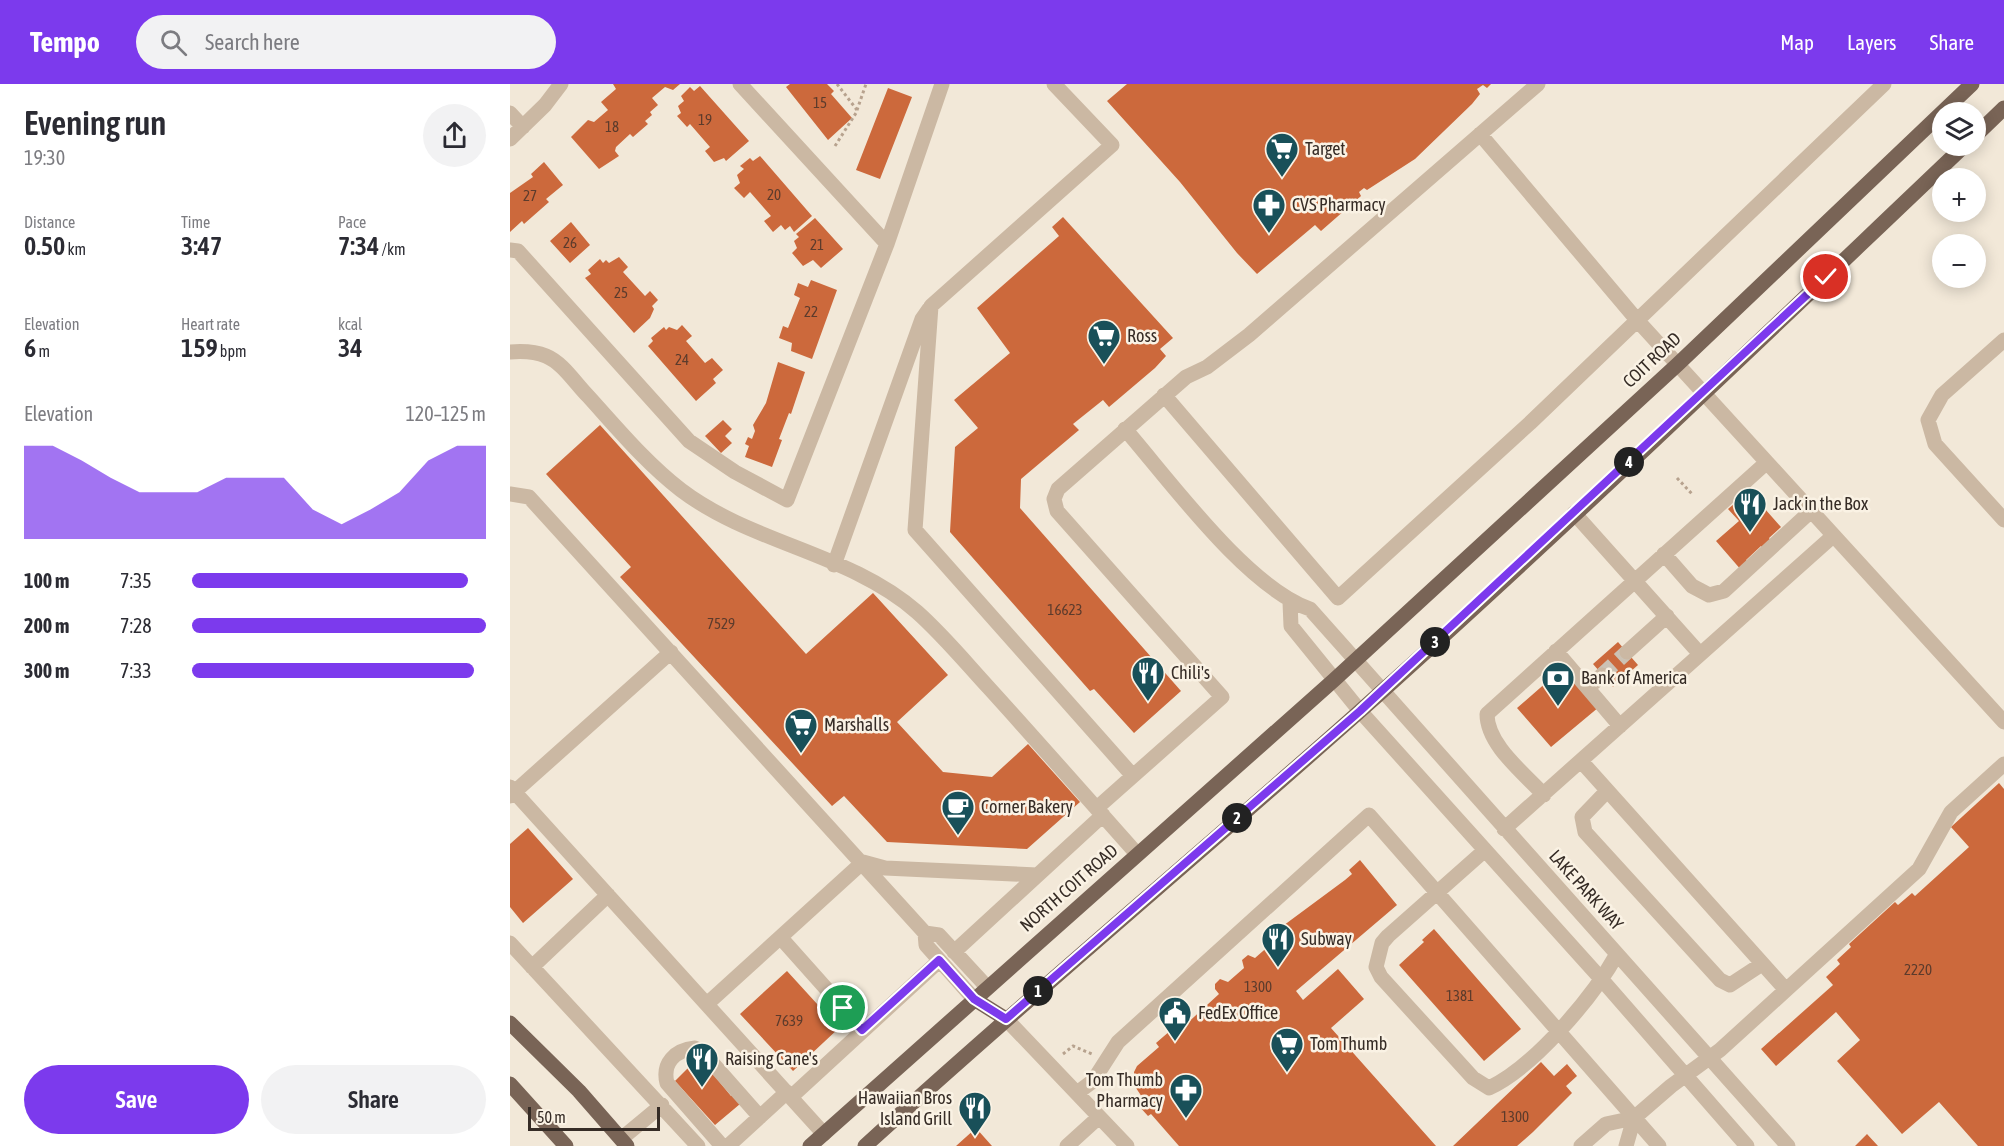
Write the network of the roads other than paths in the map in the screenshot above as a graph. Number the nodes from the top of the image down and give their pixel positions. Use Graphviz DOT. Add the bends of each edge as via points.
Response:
graph roads {
  1 [pos="561,84"];
  2 [pos="740,84"];
  3 [pos="942,84"];
  4 [pos="1054,84"];
  5 [pos="1538,84"];
  6 [pos="1884,84"];
  7 [pos="1972,84"];
  8 [pos="2004,108"];
  9 [pos="510,113"];
  10 [pos="1986,125"];
  11 [pos="523,127"];
  12 [pos="1480,134"];
  13 [pos="510,139"];
  14 [pos="1954,156"];
  15 [pos="886,244"];
  16 [pos="510,250"];
  17 [pos="931,306"];
  18 [pos="1637,320"];
  19 [pos="2004,340"];
  20 [pos="510,352"];
  21 [pos="1677,364"];
  22 [pos="1703,394"];
  23 [pos="1164,395"];
  24 [pos="1125,429"];
  25 [pos="1766,463"];
  26 [pos="510,494"];
  27 [pos="1810,512"];
  28 [pos="1574,513"];
  29 [pos="2004,520"];
  30 [pos="1833,536"];
  31 [pos="1664,554"];
  32 [pos="834,565"];
  33 [pos="1635,580"];
  34 [pos="1290,602"];
  35 [pos="1667,616"];
  36 [pos="1556,651"];
  37 [pos="671,652"];
  38 [pos="1627,652"];
  39 [pos="1700,654"];
  40 [pos="1355,660"];
  41 [pos="1602,675"];
  42 [pos="1334,680"];
  43 [pos="1588,688"];
  44 [pos="1382,690"];
  45 [pos="1360,711"];
  46 [pos="2004,722"];
  47 [pos="1620,726"];
  48 [pos="1581,761"];
  49 [pos="2004,764"];
  50 [pos="1133,776"];
  51 [pos="1607,791"];
  52 [pos="512,792"];
  53 [pos="1544,795"];
  54 [pos="1100,811"];
  55 [pos="1504,829"];
  56 [pos="1484,851"];
  57 [pos="1137,854"];
  58 [pos="863,862"];
  59 [pos="1037,875"];
  60 [pos="1437,894"];
  61 [pos="608,895"];
  62 [pos="925,933"];
  63 [pos="781,938"];
  64 [pos="510,943"];
  65 [pos="954,951"];
  66 [pos="1617,954"];
  67 [pos="939,960"];
  68 [pos="1762,964"];
  69 [pos="532,967"];
  70 [pos="1603,981"];
  71 [pos="987,987"];
  72 [pos="1786,990"];
  73 [pos="974,999"];
  74 [pos="708,1003"];
  75 [pos="1006,1019"];
  76 [pos="510,1023"];
  77 [pos="862,1030"];
  78 [pos="1558,1031"];
  79 [pos="1709,1058"];
  80 [pos="1687,1077"];
  81 [pos="510,1084"];
  82 [pos="1077,1093"];
  83 [pos="789,1094"];
  84 [pos="662,1105"];
  85 [pos="760,1117"];
  86 [pos="1099,1117"];
  87 [pos="1634,1118"];
  88 [pos="824,1134"];
  89 [pos="624,1143"];
  90 [pos="566,1146"];
  91 [pos="698,1146"];
  92 [pos="722,1146"];
  93 [pos="728,1146"];
  94 [pos="810,1146"];
  95 [pos="865,1146"];
  96 [pos="1067,1146"];
  97 [pos="1127,1146"];
  98 [pos="1581,1146"];
  99 [pos="1626,1146"];
  100 [pos="1659,1146"];
  101 [pos="1747,1146"];
  102 [pos="1788,1146"];
  1 -- 11 [label="street"];
  2 -- 15 [label="street"];
  3 -- 15 [label="street"];
  4 -- 17 [label="street" via="1112,145"];
  5 -- 12 [label="street"];
  6 -- 18 [label="street"];
  7 -- 21 [label="main road, COIT ROAD"];
  8 -- 10 [label="main road"];
  9 -- 11 [label="street"];
  11 -- 13 [label="street"];
  12 -- 18 [label="street"];
  12 -- 23 [label="street" via="1241,342"];
  14 -- 22 [label="main road"];
  15 -- 16 [label="street" via="787,500 735,472 690,441 518,251"];
  17 -- 32 [label="street" via="922,319"];
  17 -- 50 [label="street" via="915,530"];
  18 -- 21 [label="street"];
  18 -- 23 [label="street" via="1338,598"];
  19 -- 29 [label="street" via="1942,395 1928,420 1935,444"];
  20 -- 32 [label="street" via="535,352 556,362 638,450 700,504 758,534"];
  21 -- 22 [label="street"];
  21 -- 40 [label="main road, COIT ROAD"];
  22 -- 25 [label="street"];
  22 -- 28 [label="main road"];
  23 -- 24 [label="street"];
  24 -- 34 [label="street, LAKE PARK WAY" via="1233,553"];
  24 -- 50 [label="street" via="1058,489 1054,504 1222,697"];
  25 -- 27 [label="street"];
  25 -- 31 [label="street"];
  26 -- 37 [label="street" via="529,497"];
  27 -- 30 [label="street"];
  27 -- 31 [label="street" via="1724,591 1709,595 1692,586"];
  28 -- 33 [label="street"];
  28 -- 44 [label="main road"];
  30 -- 39 [label="street"];
  30 -- 46 [label="street"];
  31 -- 33 [label="street"];
  32 -- 54 [label="street" via="885,588 919,614"];
  33 -- 35 [label="street"];
  33 -- 36 [label="street"];
  34 -- 40 [label="street, LAKE PARK WAY" via="1310,609"];
  34 -- 42 [label="street" via="1291,626"];
  35 -- 38 [label="street"];
  35 -- 39 [label="street"];
  36 -- 43 [label="street"];
  36 -- 53 [label="street" via="1487,714 1497,744"];
  37 -- 52 [label="street"];
  37 -- 58 [label="street"];
  39 -- 47 [label="street"];
  40 -- 42 [label="main road, NORTH COIT ROAD"];
  40 -- 44 [label="street, LAKE PARK WAY"];
  41 -- 43 [label="street"];
  42 -- 45 [label="street"];
  42 -- 57 [label="main road, NORTH COIT ROAD"];
  43 -- 47 [label="street"];
  44 -- 45 [label="main road"];
  44 -- 55 [label="street, LAKE PARK WAY"];
  45 -- 56 [label="street"];
  45 -- 75 [label="main road"];
  47 -- 48 [label="street"];
  48 -- 51 [label="street"];
  48 -- 53 [label="street"];
  49 -- 72 [label="street" via="1951,812 1919,869"];
  50 -- 54 [label="street"];
  51 -- 68 [label="street"];
  51 -- 68 [label="street" via="1582,817 1585,832 1720,980 1730,985"];
  52 -- 61 [label="street"];
  53 -- 55 [label="street"];
  54 -- 57 [label="street"];
  54 -- 59 [label="street"];
  55 -- 66 [label="street, LAKE PARK WAY"];
  56 -- 60 [label="street"];
  56 -- 70 [label="street"];
  57 -- 71 [label="main road, NORTH COIT ROAD"];
  58 -- 59 [label="street" via="885,868"];
  58 -- 62 [label="street"];
  58 -- 63 [label="street"];
  59 -- 65 [label="street"];
  60 -- 78 [label="street"];
  60 -- 78 [label="street" via="1382,943 1376,967 1381,977 1473,1078 1489,1088 1503,1082"];
  60 -- 82 [label="street" via="1370,815 1118,1042 1093,1081"];
  61 -- 69 [label="street"];
  61 -- 74 [label="street"];
  62 -- 65 [label="street" via="939,935"];
  62 -- 67 [label="street" via="926,945"];
  63 -- 74 [label="street"];
  63 -- 77 [label="street"];
  64 -- 69 [label="street"];
  65 -- 71 [label="street"];
  66 -- 70 [label="street"];
  66 -- 79 [label="street, LAKE PARK WAY"];
  67 -- 73 [label="street"];
  67 -- 77 [label="street"];
  68 -- 72 [label="street"];
  69 -- 84 [label="street" via="631,1077"];
  70 -- 78 [label="street"];
  70 -- 80 [label="street"];
  71 -- 73 [label="main road, NORTH COIT ROAD"];
  71 -- 75 [label="main road"];
  72 -- 79 [label="street"];
  73 -- 75 [label="main road"];
  73 -- 88 [label="main road, NORTH COIT ROAD"];
  74 -- 83 [label="street"];
  75 -- 82 [label="street"];
  75 -- 95 [label="main road"];
  76 -- 89 [label="main road" via="579,1091"];
  77 -- 83 [label="street"];
  78 -- 87 [label="street"];
  79 -- 80 [label="street"];
  79 -- 102 [label="street, LAKE PARK WAY"];
  80 -- 87 [label="street"];
  80 -- 101 [label="street"];
  81 -- 90 [label="main road"];
  82 -- 86 [label="street"];
  83 -- 85 [label="street"];
  83 -- 88 [label="street"];
  84 -- 89 [label="street"];
  84 -- 91 [label="street"];
  85 -- 92 [label="street" via="707,1057 695,1047 682,1049 664,1072 667,1083"];
  85 -- 93 [label="street"];
  86 -- 96 [label="street"];
  86 -- 97 [label="street"];
  87 -- 98 [label="street" via="1606,1124"];
  87 -- 99 [label="street"];
  87 -- 100 [label="street"];
  88 -- 94 [label="main road, NORTH COIT ROAD"];
}
